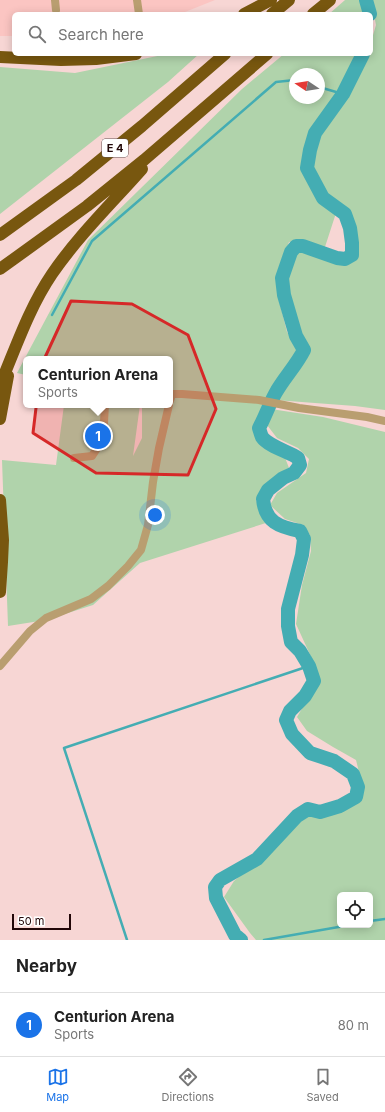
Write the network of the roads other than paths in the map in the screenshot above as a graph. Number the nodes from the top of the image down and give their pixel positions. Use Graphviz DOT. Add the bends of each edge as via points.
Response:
graph roads {
  1 [pos="55,0"];
  2 [pos="137,0"];
  3 [pos="271,0"];
  4 [pos="289,0"];
  5 [pos="330,0"];
  6 [pos="56,10"];
  7 [pos="139,12"];
  8 [pos="248,12"];
  9 [pos="274,12"];
  10 [pos="315,12"];
  11 [pos="120,56"];
  12 [pos="223,56"];
  13 [pos="265,56"];
  14 [pos="0,57"];
  15 [pos="172,137"];
  16 [pos="0,235"];
  17 [pos="0,269"];
  18 [pos="12,356"];
  19 [pos="0,385"];
  20 [pos="173,396"];
  21 [pos="106,408"];
  22 [pos="168,408"];
  23 [pos="0,419"];
  24 [pos="385,421"];
  25 [pos="74,458"];
  26 [pos="0,500"];
  27 [pos="0,592"];
  28 [pos="0,666"];
  1 -- 6 [label="street"];
  2 -- 7 [label="street"];
  3 -- 8 [label="highway"];
  4 -- 9 [label="highway"];
  5 -- 10 [label="highway"];
  11 -- 14 [label="highway" via="61,60"];
  12 -- 16 [label="highway, E 4" via="76,180"];
  13 -- 15 [label="highway, E 4"];
  15 -- 17 [label="highway, E 4" via="87,206"];
  15 -- 18 [label="highway" via="52,274 26,322"];
  18 -- 19 [label="highway"];
  18 -- 23 [label="highway"];
  20 -- 24 [label="street" via="182,394 259,400"];
  21 -- 25 [label="street" via="103,439 92,456"];
  22 -- 28 [label="street" via="153,482 148,526 141,550 108,586 91,599 46,618 30,631"];
  26 -- 27 [label="highway" via="3,547"];
}
